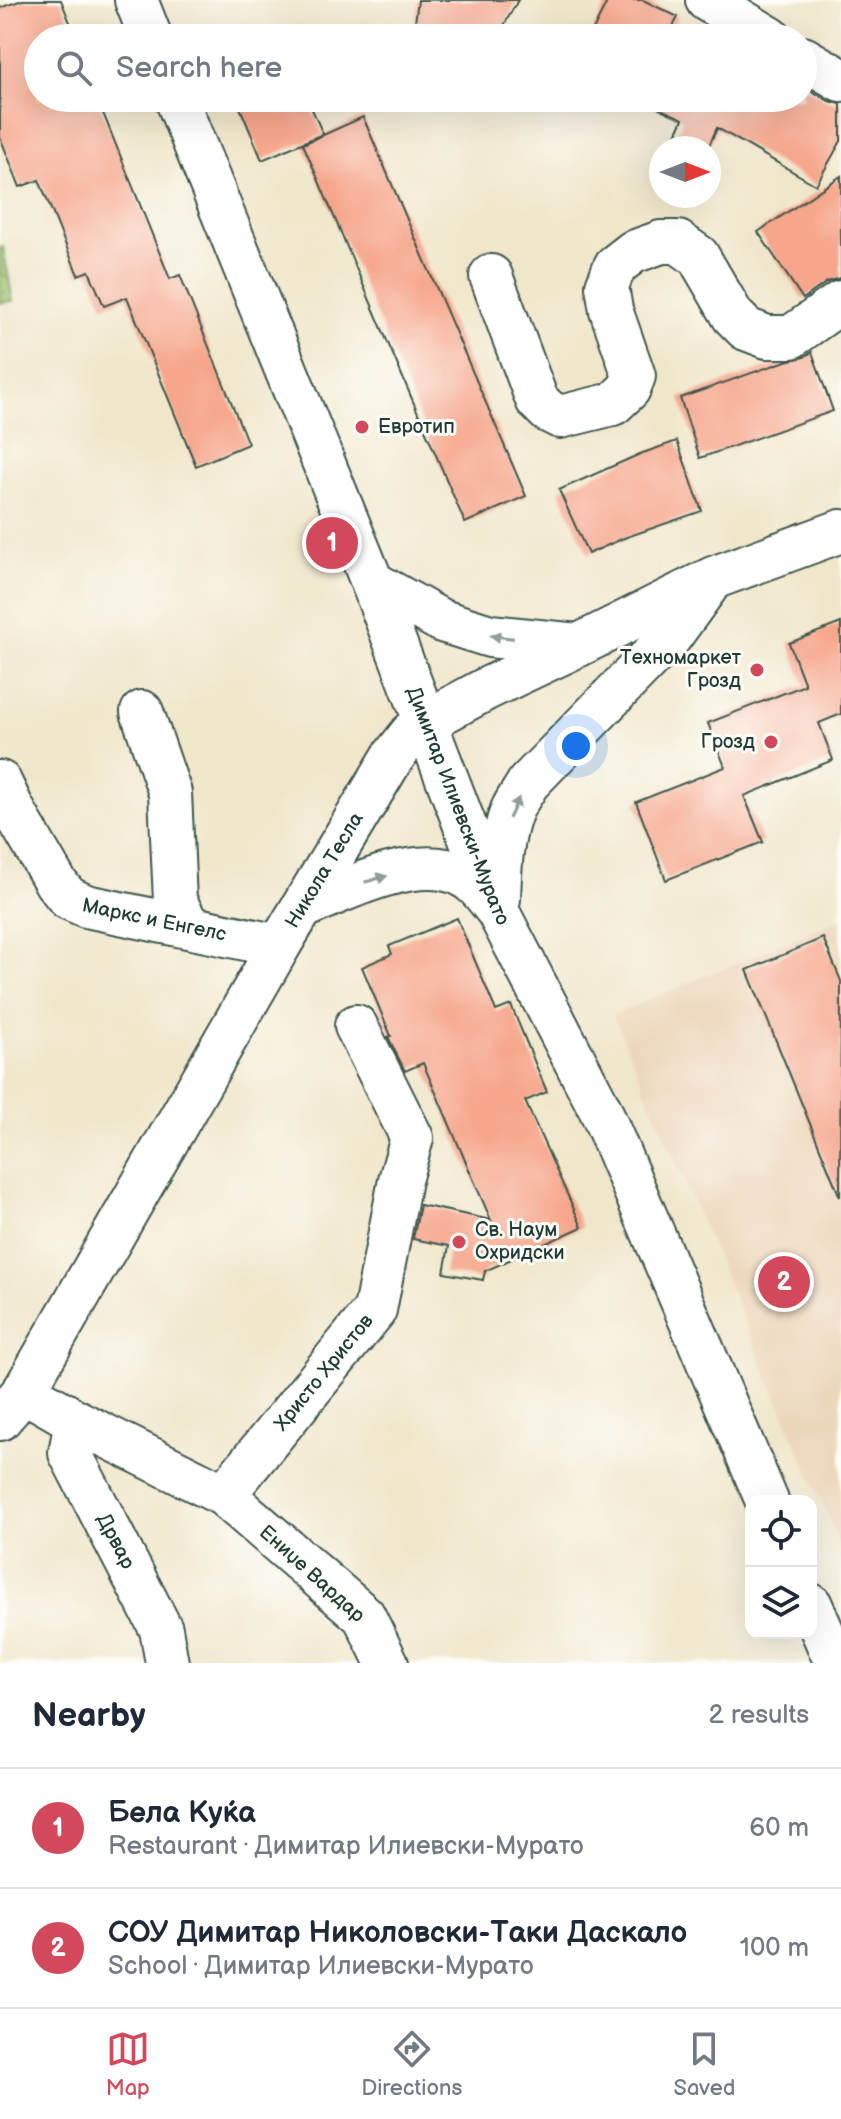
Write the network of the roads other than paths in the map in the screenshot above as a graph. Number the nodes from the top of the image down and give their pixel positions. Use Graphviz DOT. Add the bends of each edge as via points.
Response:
graph roads {
  1 [pos="136,0"];
  2 [pos="707,0"];
  3 [pos="145,24"];
  4 [pos="747,24"];
  5 [pos="817,66"];
  6 [pos="841,80"];
  7 [pos="182,112"];
  8 [pos="491,276"];
  9 [pos="841,302"];
  10 [pos="841,531"];
  11 [pos="713,578"];
  12 [pos="372,582"];
  13 [pos="579,645"];
  14 [pos="142,712"];
  15 [pos="425,722"];
  16 [pos="0,782"];
  17 [pos="304,907"];
  18 [pos="498,912"];
  19 [pos="189,927"];
  20 [pos="279,946"];
  21 [pos="356,1026"];
  22 [pos="12,1405"];
  23 [pos="76,1421"];
  24 [pos="224,1495"];
  25 [pos="764,1495"];
  26 [pos="817,1619"];
  27 [pos="167,1663"];
  28 [pos="387,1663"];
  29 [pos="836,1663"];
  1 -- 3 [label="street"];
  2 -- 4 [label="street"];
  5 -- 6 [label="street"];
  7 -- 12 [label="street, Димитар Илиевски-Мурато"];
  8 -- 9 [label="street" via="537,400 560,417 613,404 629,389 634,376 607,286 615,266 633,252 678,242 698,256 733,316 746,329 767,337 791,337"];
  10 -- 11 [label="street, Никола Тесла"];
  11 -- 13 [label="street, Никола Тесла"];
  18 -- 11 [label="street, one-way" via="508,823 528,783 671,636"];
  13 -- 12 [label="street, one-way" via="490,636 442,621"];
  12 -- 15 [label="street, Димитар Илиевски-Мурато"];
  13 -- 15 [label="street, Никола Тесла"];
  14 -- 19 [label="street" via="170,793 175,901"];
  15 -- 17 [label="street, Никола Тесла" via="401,745"];
  15 -- 18 [label="street, Димитар Илиевски-Мурато"];
  16 -- 19 [label="street, Маркс и Енгелс" via="68,898"];
  17 -- 18 [label="street, one-way" via="359,883 425,868 461,874"];
  17 -- 20 [label="street, Никола Тесла"];
  18 -- 25 [label="street, Димитар Илиевски-Мурато" via="601,1111"];
  19 -- 20 [label="street, Маркс и Енгелс"];
  20 -- 22 [label="street, Никола Тесла"];
  21 -- 24 [label="street, Христо Христов" via="412,1138 375,1310"];
  22 -- 23 [label="street"];
  23 -- 24 [label="street"];
  23 -- 27 [label="street, Дрвар" via="70,1453 161,1629"];
  24 -- 28 [label="street, Ениџе Вардар" via="364,1616"];
  26 -- 29 [label="street"];
}
